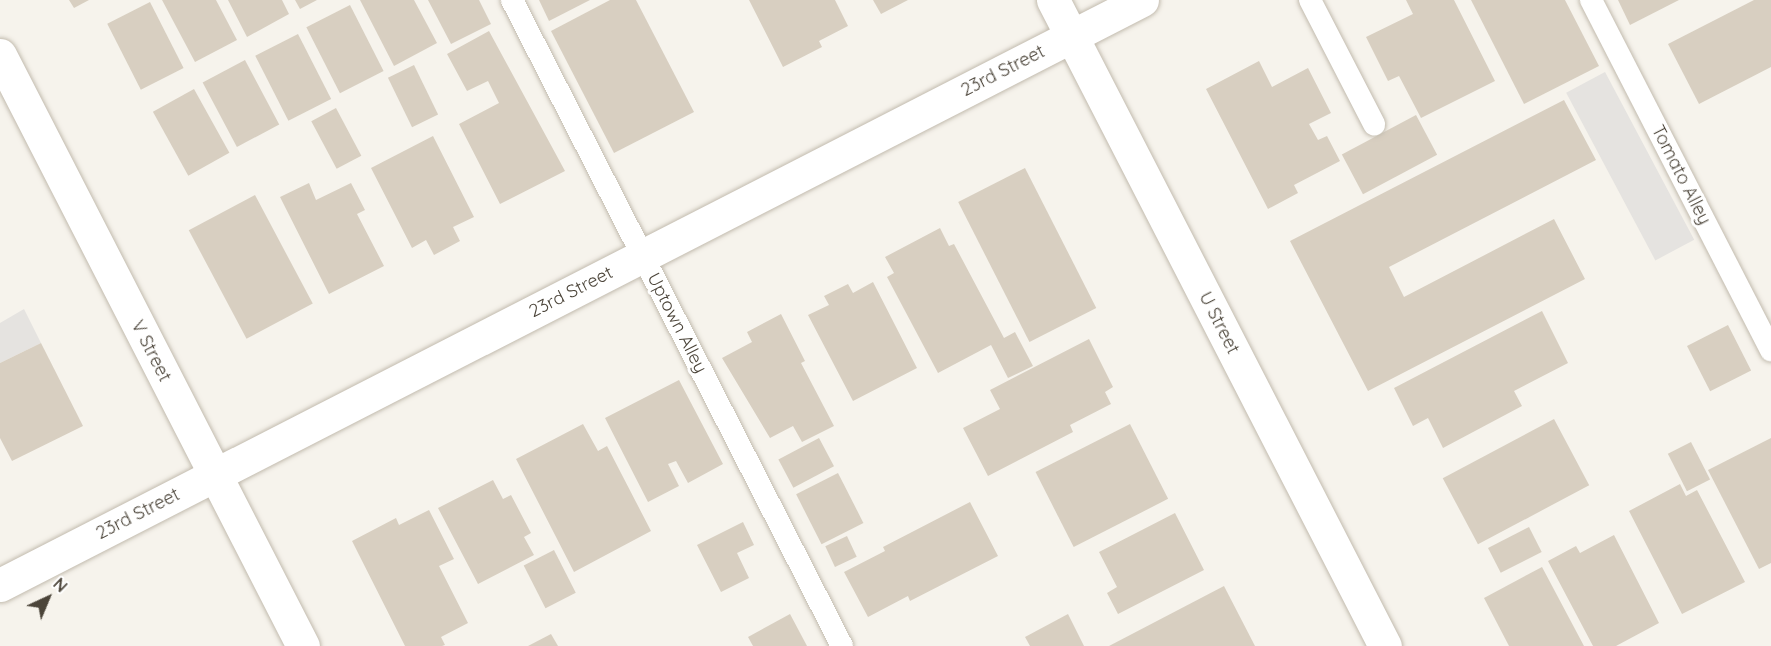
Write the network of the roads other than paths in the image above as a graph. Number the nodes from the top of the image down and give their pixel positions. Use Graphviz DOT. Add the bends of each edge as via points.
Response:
graph roads {
  1 [pos="512,0"];
  2 [pos="1053,0"];
  3 [pos="1142,0"];
  4 [pos="1310,0"];
  5 [pos="1591,0"];
  6 [pos="1072,36"];
  7 [pos="0,55"];
  8 [pos="1374,124"];
  9 [pos="643,255"];
  10 [pos="1771,350"];
  11 [pos="214,475"];
  12 [pos="0,585"];
  13 [pos="303,646"];
  14 [pos="842,646"];
  15 [pos="1385,646"];
  1 -- 9 [label="lane, Uptown Alley"];
  2 -- 6 [label="street, U Street"];
  3 -- 6 [label="street, 23rd Street"];
  4 -- 8 [label="lane"];
  5 -- 10 [label="lane, Tomato Alley"];
  6 -- 9 [label="street, 23rd Street"];
  6 -- 15 [label="street, U Street"];
  7 -- 11 [label="street, V Street"];
  9 -- 11 [label="street, 23rd Street"];
  9 -- 14 [label="lane, Uptown Alley"];
  11 -- 12 [label="street, 23rd Street"];
  11 -- 13 [label="street, V Street"];
}
